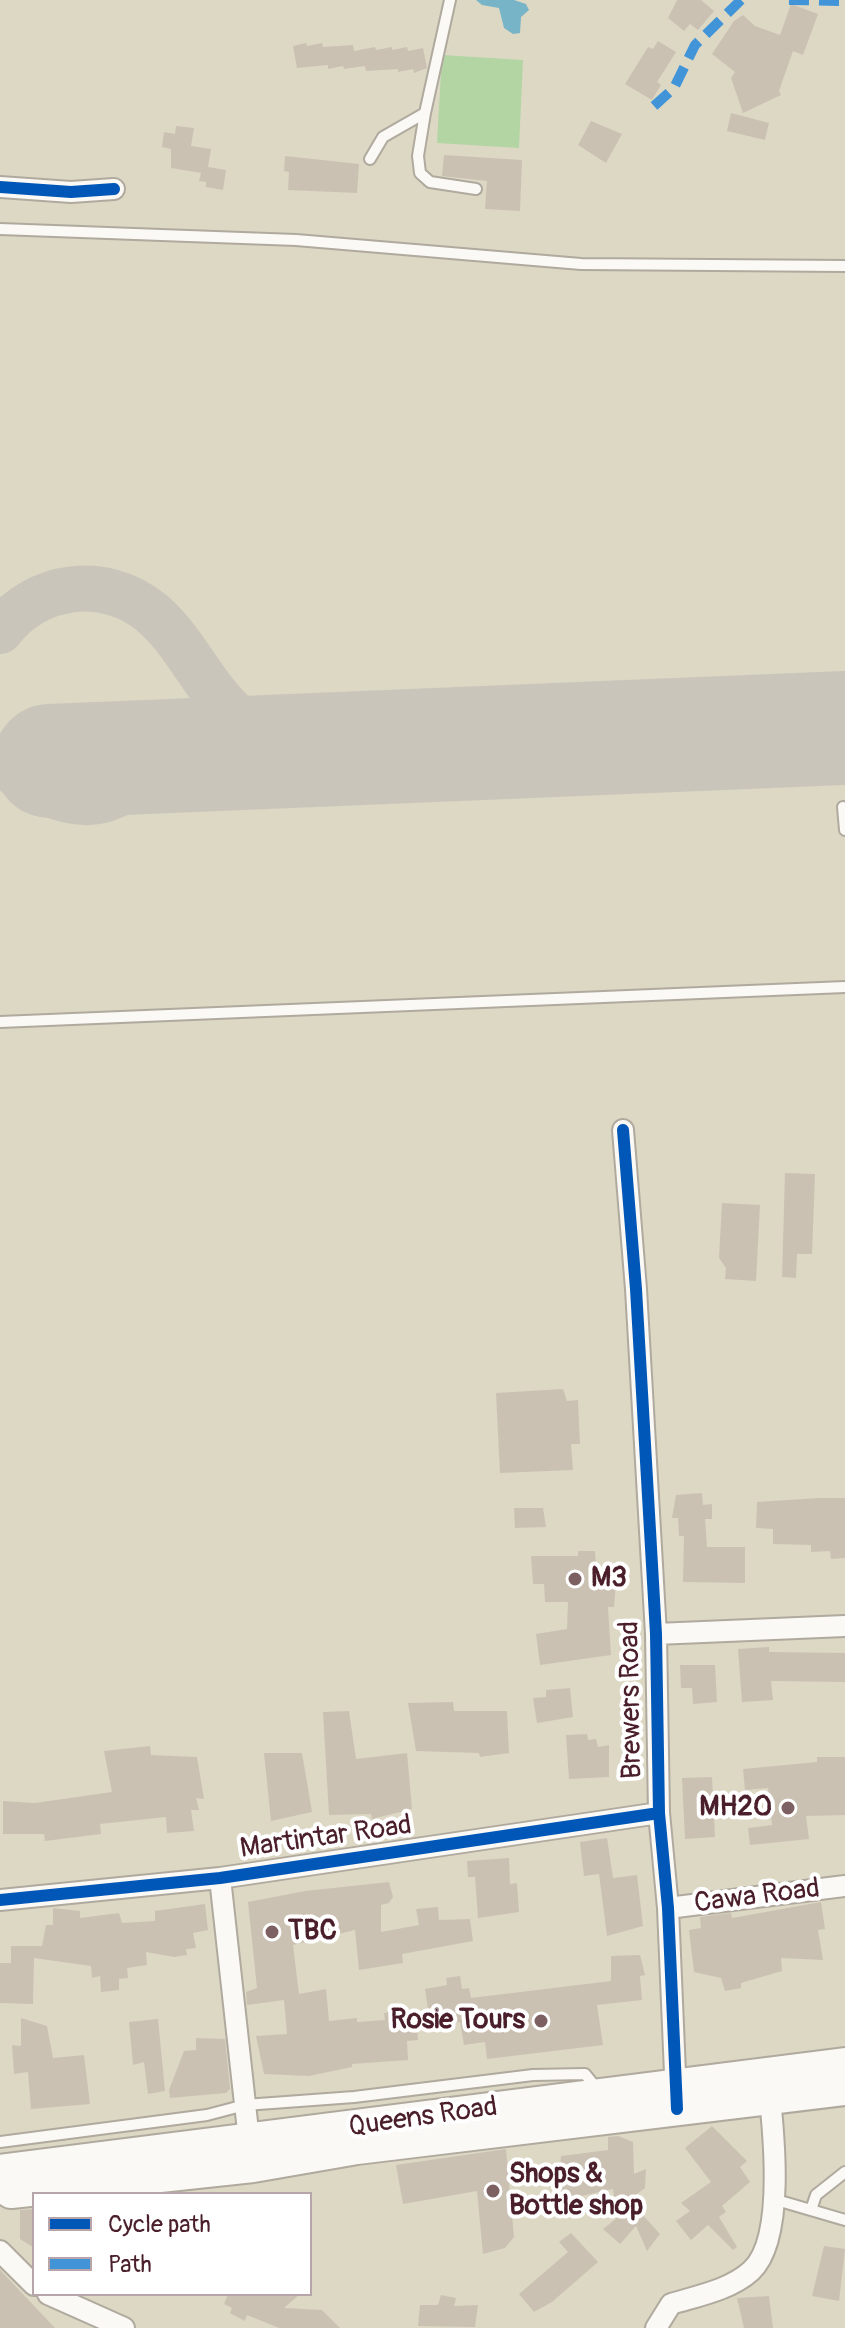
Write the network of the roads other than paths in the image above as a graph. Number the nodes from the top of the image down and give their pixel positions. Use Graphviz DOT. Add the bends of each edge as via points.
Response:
graph roads {
  1 [pos="450,0"];
  2 [pos="425,113"];
  3 [pos="370,159"];
  4 [pos="0,187"];
  5 [pos="114,189"];
  6 [pos="476,189"];
  7 [pos="0,229"];
  8 [pos="845,266"];
  9 [pos="843,807"];
  10 [pos="845,830"];
  11 [pos="845,987"];
  12 [pos="0,1022"];
  13 [pos="623,1130"];
  14 [pos="845,1626"];
  15 [pos="656,1634"];
  16 [pos="659,1813"];
  17 [pos="220,1878"];
  18 [pos="845,1886"];
  19 [pos="0,1900"];
  20 [pos="668,1908"];
  21 [pos="845,2064"];
  22 [pos="768,2086"];
  23 [pos="845,2089"];
  24 [pos="602,2095"];
  25 [pos="676,2097"];
  26 [pos="245,2105"];
  27 [pos="249,2140"];
  28 [pos="0,2142"];
  29 [pos="14,2160"];
  30 [pos="845,2172"];
  31 [pos="0,2193"];
  32 [pos="773,2199"];
  33 [pos="811,2210"];
  34 [pos="845,2220"];
  35 [pos="0,2251"];
  36 [pos="32,2283"];
  37 [pos="52,2296"];
  38 [pos="124,2328"];
  39 [pos="656,2328"];
  1 -- 2 [label="lane"];
  2 -- 3 [label="lane" via="383,137"];
  2 -- 6 [label="lane" via="420,173 430,182"];
  4 -- 5 [label="street"];
  7 -- 8 [label="lane" via="296,240 581,264"];
  9 -- 10 [label="lane"];
  11 -- 12 [label="lane"];
  13 -- 15 [label="street, Brewers Road"];
  14 -- 15 [label="street"];
  15 -- 16 [label="street, Brewers Road"];
  16 -- 17 [label="street, Martintar Road"];
  16 -- 20 [label="street, Brewers Road"];
  17 -- 19 [label="street, Martintar Road"];
  17 -- 26 [label="street"];
  18 -- 20 [label="street, Cawa Road"];
  20 -- 25 [label="street, Brewers Road"];
  21 -- 22 [label="main road, Queens Road"];
  22 -- 23 [label="main road, Queens Road"];
  22 -- 25 [label="main road, Queens Road"];
  22 -- 32 [label="street"];
  24 -- 25 [label="main road, Queens Road"];
  24 -- 26 [label="lane" via="585,2074 570,2072"];
  24 -- 27 [label="main road, Queens Road"];
  25 -- 31 [label="main road, Queens Road" via="253,2166"];
  26 -- 27 [label="street"];
  26 -- 29 [label="lane"];
  27 -- 29 [label="main road, Queens Road"];
  28 -- 29 [label="lane"];
  30 -- 33 [label="lane" via="816,2195"];
  32 -- 33 [label="lane"];
  32 -- 39 [label="street" via="769,2245 751,2271 734,2283 671,2304"];
  33 -- 34 [label="lane"];
  35 -- 36 [label="street"];
  37 -- 38 [label="street"];
}
